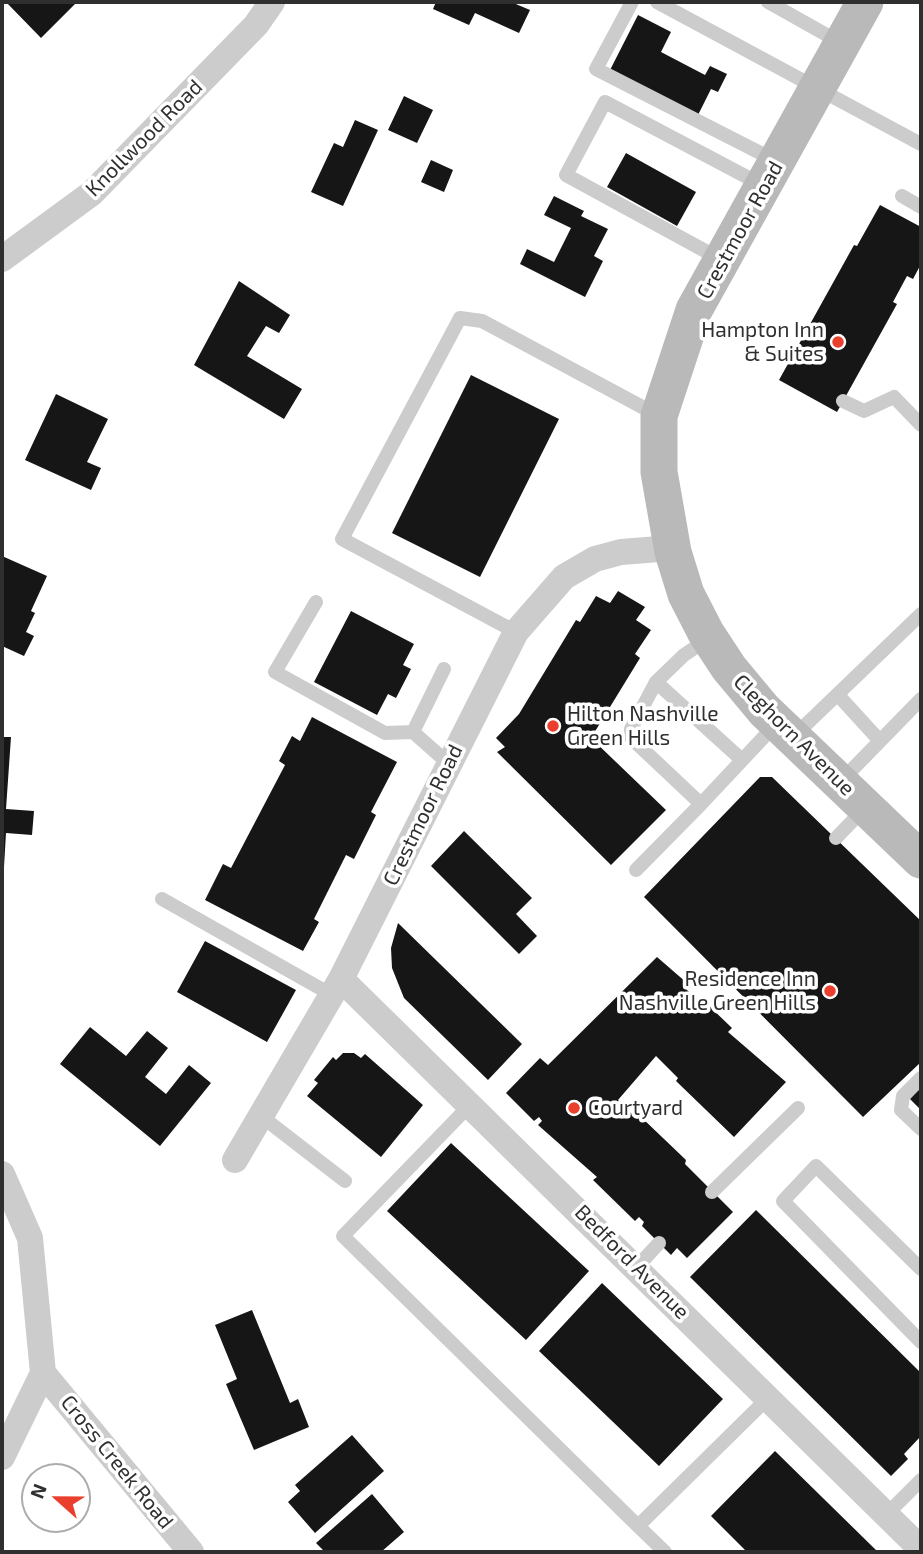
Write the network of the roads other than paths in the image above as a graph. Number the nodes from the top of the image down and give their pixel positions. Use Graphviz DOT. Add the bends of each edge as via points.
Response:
graph roads {
  1 [pos="272,2"];
  2 [pos="632,2"];
  3 [pos="657,2"];
  4 [pos="768,2"];
  5 [pos="866,2"];
  6 [pos="842,44"];
  7 [pos="819,87"];
  8 [pos="921,144"];
  9 [pos="771,174"];
  10 [pos="902,196"];
  11 [pos="921,207"];
  12 [pos="2,259"];
  13 [pos="720,259"];
  14 [pos="843,401"];
  15 [pos="659,416"];
  16 [pos="921,425"];
  17 [pos="659,472"];
  18 [pos="672,548"];
  19 [pos="316,602"];
  20 [pos="921,614"];
  21 [pos="516,632"];
  22 [pos="709,638"];
  23 [pos="444,669"];
  24 [pos="656,682"];
  25 [pos="838,695"];
  26 [pos="921,699"];
  27 [pos="785,730"];
  28 [pos="413,732"];
  29 [pos="880,741"];
  30 [pos="742,760"];
  31 [pos="448,763"];
  32 [pos="853,794"];
  33 [pos="701,804"];
  34 [pos="836,838"];
  35 [pos="921,860"];
  36 [pos="636,870"];
  37 [pos="162,899"];
  38 [pos="336,987"];
  39 [pos="921,1078"];
  40 [pos="471,1104"];
  41 [pos="798,1108"];
  42 [pos="261,1116"];
  43 [pos="921,1129"];
  44 [pos="235,1160"];
  45 [pos="2,1174"];
  46 [pos="345,1181"];
  47 [pos="712,1192"];
  48 [pos="659,1244"];
  49 [pos="637,1267"];
  50 [pos="921,1269"];
  51 [pos="921,1342"];
  52 [pos="43,1373"];
  53 [pos="769,1397"];
  54 [pos="2,1457"];
  55 [pos="921,1480"];
  56 [pos="887,1514"];
  57 [pos="638,1526"];
  58 [pos="921,1549"];
  59 [pos="191,1552"];
  60 [pos="665,1552"];
  1 -- 12 [label="street, Knollwood Road" via="256,25 92,193"];
  2 -- 9 [label="lane" via="596,69"];
  3 -- 7 [label="lane"];
  4 -- 6 [label="lane"];
  5 -- 6 [label="street, Crestmoor Road"];
  6 -- 7 [label="street, Crestmoor Road"];
  7 -- 8 [label="lane"];
  7 -- 9 [label="street, Crestmoor Road"];
  9 -- 13 [label="street, Crestmoor Road"];
  9 -- 13 [label="lane" via="605,102 566,175"];
  10 -- 11 [label="lane"];
  13 -- 15 [label="street, Crestmoor Road" via="694,310"];
  14 -- 16 [label="lane" via="864,411 894,397"];
  15 -- 17 [label="street, Crestmoor Road"];
  15 -- 21 [label="lane" via="482,321 460,318 342,538"];
  17 -- 18 [label="street, Cleghorn Avenue"];
  18 -- 21 [label="street, Crestmoor Road" via="595,559 564,577"];
  18 -- 22 [label="street, Cleghorn Avenue" via="686,594"];
  19 -- 28 [label="lane" via="275,672 385,733"];
  20 -- 25 [label="lane"];
  21 -- 31 [label="street, Crestmoor Road"];
  22 -- 24 [label="lane"];
  22 -- 27 [label="street, Cleghorn Avenue" via="729,668"];
  23 -- 28 [label="lane"];
  24 -- 30 [label="lane"];
  24 -- 33 [label="lane" via="631,729 632,739"];
  25 -- 27 [label="lane"];
  25 -- 29 [label="lane"];
  26 -- 29 [label="lane"];
  27 -- 30 [label="lane"];
  27 -- 32 [label="street, Cleghorn Avenue"];
  28 -- 31 [label="lane"];
  29 -- 32 [label="lane"];
  30 -- 33 [label="lane"];
  31 -- 38 [label="street, Crestmoor Road"];
  32 -- 34 [label="lane"];
  32 -- 35 [label="street, Cleghorn Avenue"];
  33 -- 36 [label="lane"];
  37 -- 38 [label="lane"];
  38 -- 40 [label="street, Bedford Avenue"];
  38 -- 42 [label="street, Crestmoor Road"];
  39 -- 43 [label="lane" via="903,1096 901,1110"];
  40 -- 49 [label="street, Bedford Avenue"];
  40 -- 57 [label="lane" via="343,1236"];
  41 -- 47 [label="lane"];
  42 -- 44 [label="street, Crestmoor Road"];
  42 -- 46 [label="lane"];
  45 -- 52 [label="street" via="30,1238"];
  48 -- 49 [label="lane"];
  49 -- 53 [label="street, Bedford Avenue"];
  50 -- 51 [label="lane" via="816,1167 782,1201"];
  52 -- 54 [label="street"];
  52 -- 59 [label="street, Cross Creek Road"];
  53 -- 56 [label="street, Bedford Avenue"];
  53 -- 57 [label="lane"];
  55 -- 56 [label="lane"];
  56 -- 58 [label="street, Bedford Avenue"];
  57 -- 60 [label="lane"];
}
